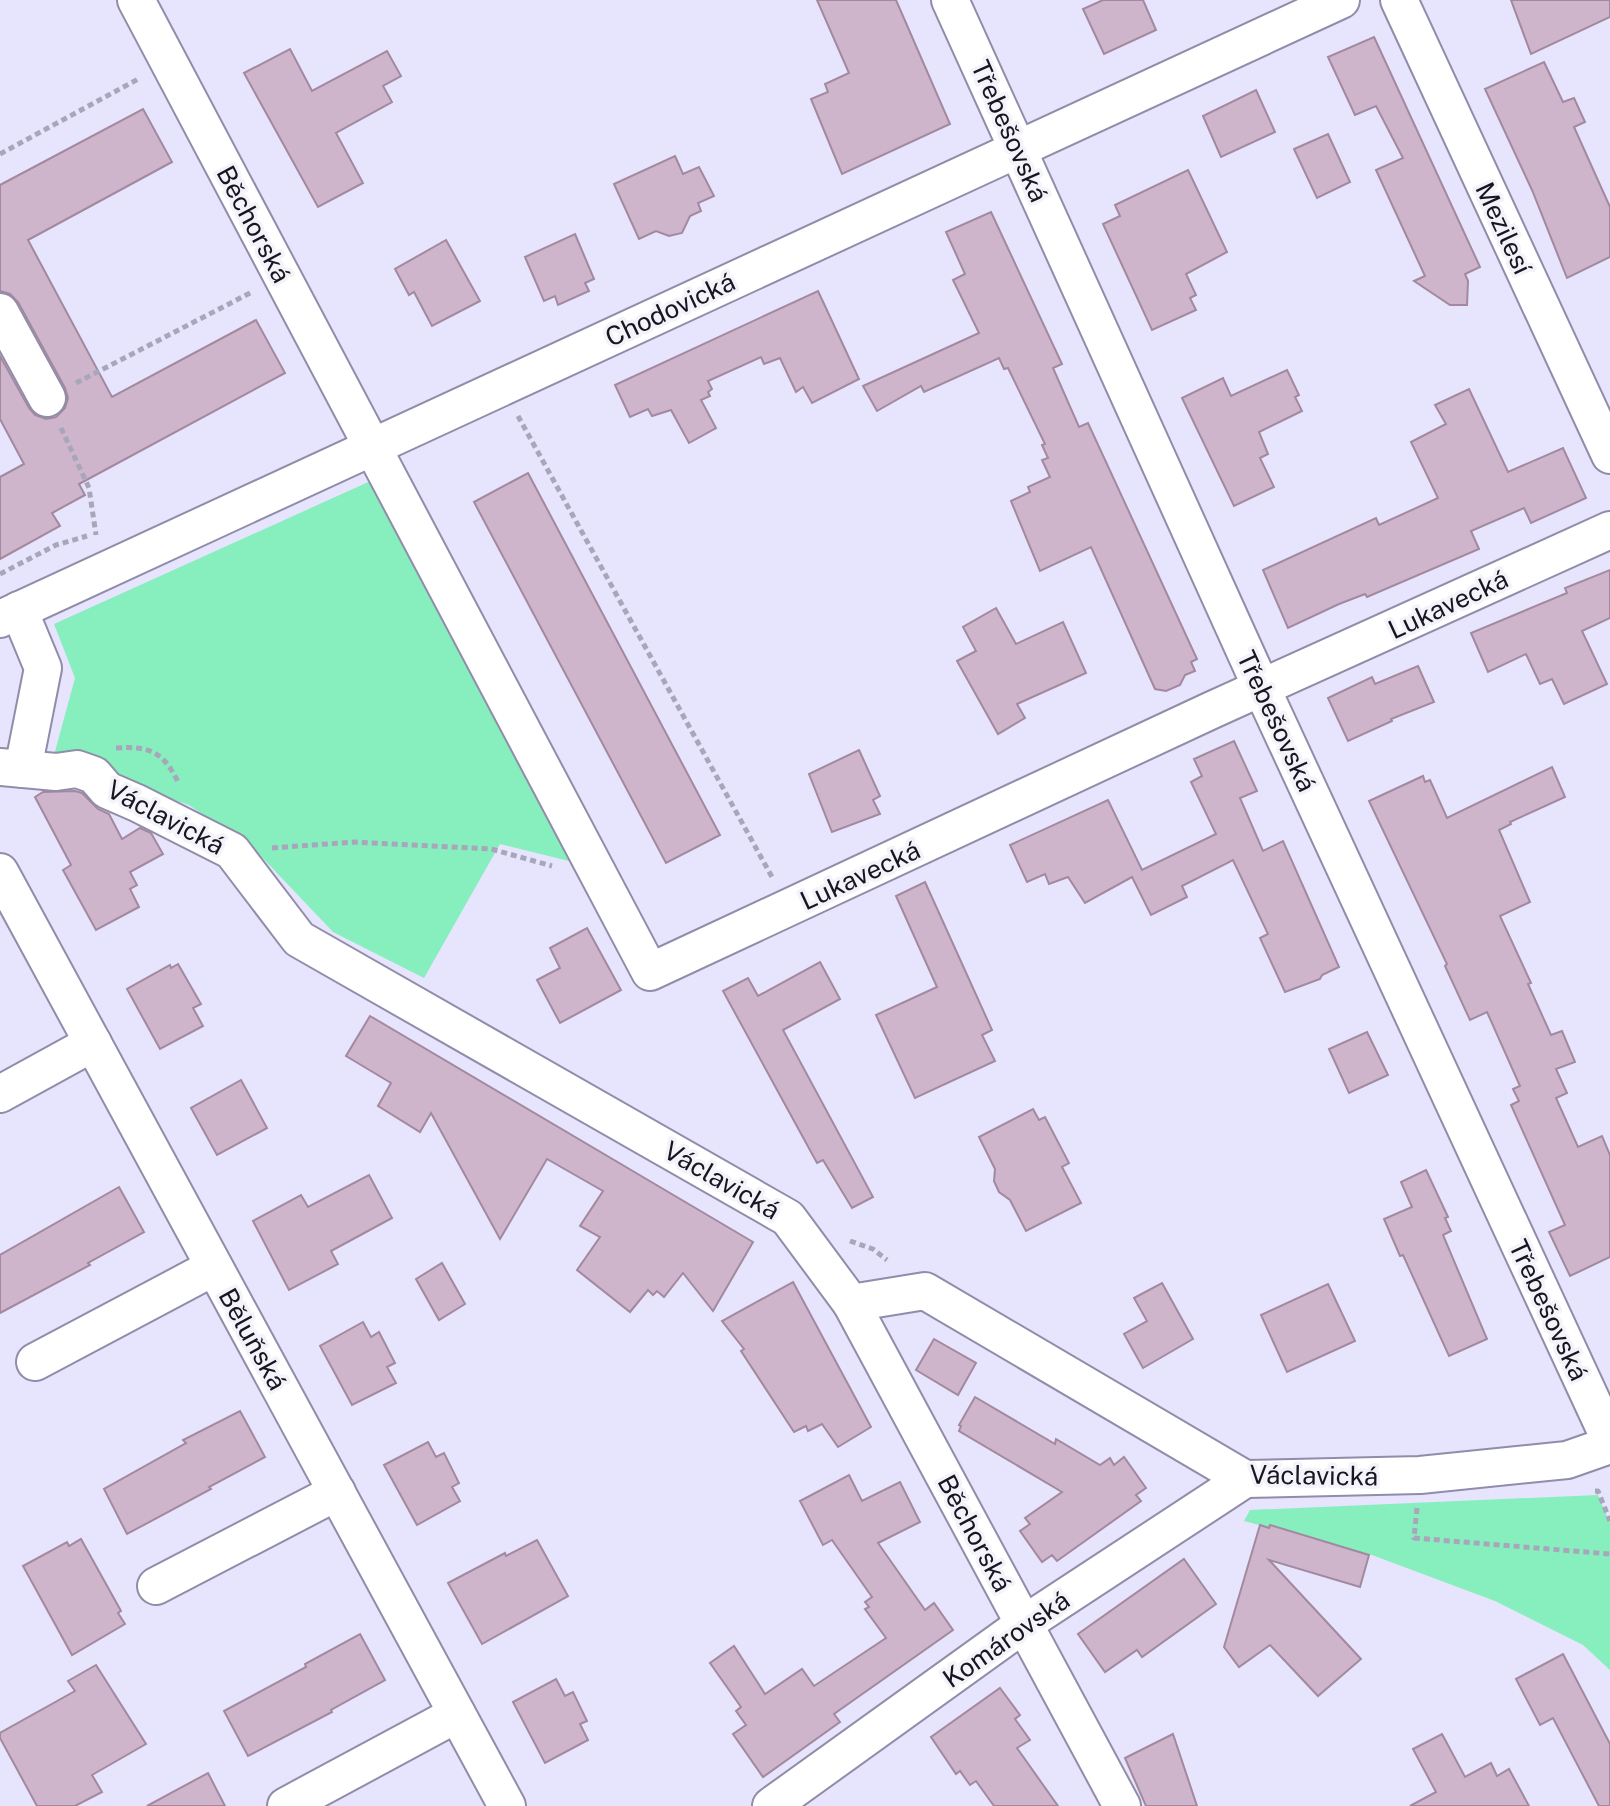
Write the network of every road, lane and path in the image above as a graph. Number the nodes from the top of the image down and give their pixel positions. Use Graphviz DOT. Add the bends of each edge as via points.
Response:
graph roads {
  1 [pos="136,0"];
  2 [pos="950,0"];
  3 [pos="1341,0"];
  4 [pos="1399,0"];
  5 [pos="169,62"];
  6 [pos="1018,149"];
  7 [pos="0,154"];
  8 [pos="282,277"];
  9 [pos="0,312"];
  10 [pos="502,387"];
  11 [pos="47,398"];
  12 [pos="371,447"];
  13 [pos="1610,455"];
  14 [pos="1610,530"];
  15 [pos="96,534"];
  16 [pos="111,567"];
  17 [pos="0,574"];
  18 [pos="9,614"];
  19 [pos="1262,689"];
  20 [pos="11,768"];
  21 [pos="232,851"];
  22 [pos="0,872"];
  23 [pos="603,880"];
  24 [pos="789,908"];
  25 [pos="93,1043"];
  26 [pos="0,1094"];
  27 [pos="214,1267"];
  28 [pos="851,1303"];
  29 [pos="35,1362"];
  30 [pos="1610,1442"];
  31 [pos="1420,1475"];
  32 [pos="1245,1479"];
  33 [pos="1584,1490"];
  34 [pos="337,1492"];
  35 [pos="1610,1521"];
  36 [pos="1610,1554"];
  37 [pos="156,1586"];
  38 [pos="1024,1624"];
  39 [pos="457,1714"];
  40 [pos="286,1806"];
  41 [pos="507,1806"];
  42 [pos="771,1806"];
  43 [pos="1122,1806"];
  1 -- 5 [label="street, Běchorská"];
  2 -- 6 [label="street, Třebešovská"];
  3 -- 6 [label="street, Chodovická"];
  4 -- 13 [label="street, Mezilesí"];
  5 -- 7 [label="path"];
  5 -- 8 [label="street, Běchorská"];
  6 -- 10 [label="street, Chodovická"];
  6 -- 19 [label="street, Třebešovská"];
  8 -- 11 [label="path"];
  8 -- 12 [label="street, Běchorská"];
  9 -- 11 [label="street"];
  10 -- 12 [label="street, Chodovická"];
  10 -- 24 [label="path"];
  11 -- 15 [label="path" via="89,488"];
  12 -- 16 [label="street, Chodovická"];
  12 -- 23 [label="street, Lukavecká"];
  14 -- 19 [label="street, Lukavecká"];
  15 -- 16 [label="path"];
  15 -- 17 [label="path" via="56,545"];
  16 -- 18 [label="street, Chodovická"];
  18 -- 20 [label="street" via="43,668"];
  19 -- 24 [label="street, Lukavecká"];
  19 -- 30 [label="street, Třebešovská"];
  20 -- 21 [label="street, Václavická" via="77,769 94,775 107,790"];
  21 -- 23 [label="path" via="354,842 491,849"];
  21 -- 28 [label="street, Václavická" via="299,939 788,1218"];
  22 -- 25 [label="street, Běluňská"];
  23 -- 24 [label="street, Lukavecká" via="650,972"];
  25 -- 26 [label="street"];
  25 -- 27 [label="street, Běluňská"];
  27 -- 29 [label="street"];
  27 -- 34 [label="street, Běluňská"];
  28 -- 32 [label="street, Václavická" via="925,1291"];
  28 -- 38 [label="street, Běchorská"];
  30 -- 31 [label="street, Václavická" via="1567,1460"];
  31 -- 32 [label="street, Václavická"];
  31 -- 36 [label="path" via="1414,1538"];
  32 -- 38 [label="street, Komárovská"];
  33 -- 35 [label="path" via="1598,1491"];
  34 -- 37 [label="street"];
  34 -- 39 [label="street, Běluňská"];
  38 -- 42 [label="street, Komárovská"];
  38 -- 43 [label="street, Běchorská"];
  39 -- 40 [label="street"];
  39 -- 41 [label="street, Běluňská"];
}
